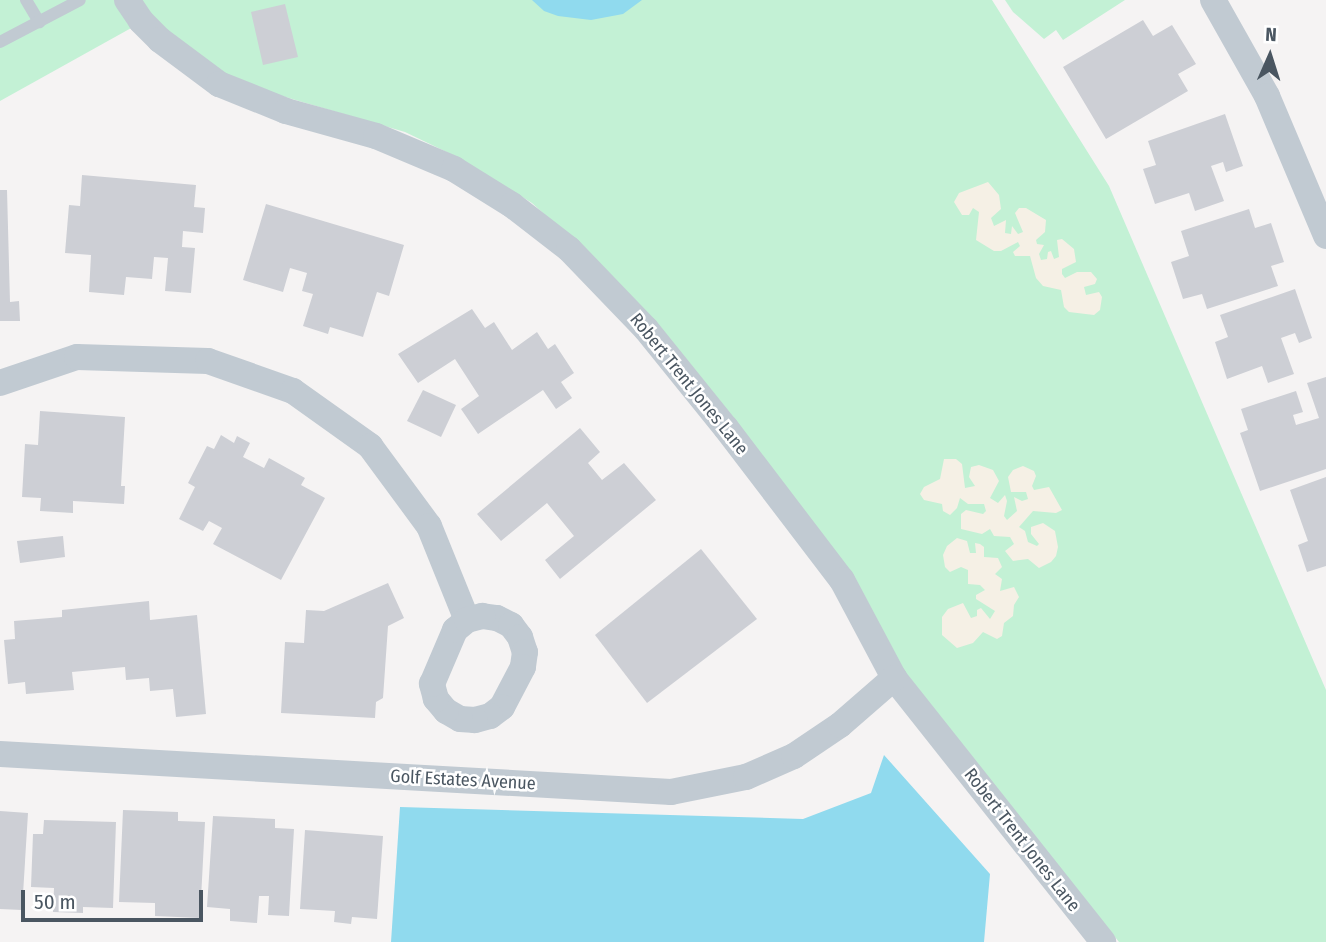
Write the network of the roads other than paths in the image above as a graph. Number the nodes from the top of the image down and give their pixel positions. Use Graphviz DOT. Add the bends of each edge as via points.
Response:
graph roads {
  1 [pos="26,0"];
  2 [pos="80,0"];
  3 [pos="127,0"];
  4 [pos="1215,1"];
  5 [pos="39,22"];
  6 [pos="0,42"];
  7 [pos="1326,236"];
  8 [pos="0,383"];
  9 [pos="467,620"];
  10 [pos="894,678"];
  11 [pos="0,754"];
  12 [pos="1103,942"];
  1 -- 5 [label="lane"];
  2 -- 5 [label="lane"];
  3 -- 10 [label="street, Robert Trent Jones Lane" via="160,40 219,84 286,111 376,136 454,169 512,205 569,249 646,329 808,535 842,580"];
  4 -- 7 [label="street" via="1266,96"];
  5 -- 6 [label="lane"];
  8 -- 9 [label="street" via="77,357 208,361 293,391 370,446 429,526"];
  10 -- 11 [label="street, Golf Estates Avenue" via="840,725 794,756 746,777 671,792"];
  10 -- 12 [label="street, Robert Trent Jones Lane"];
}
